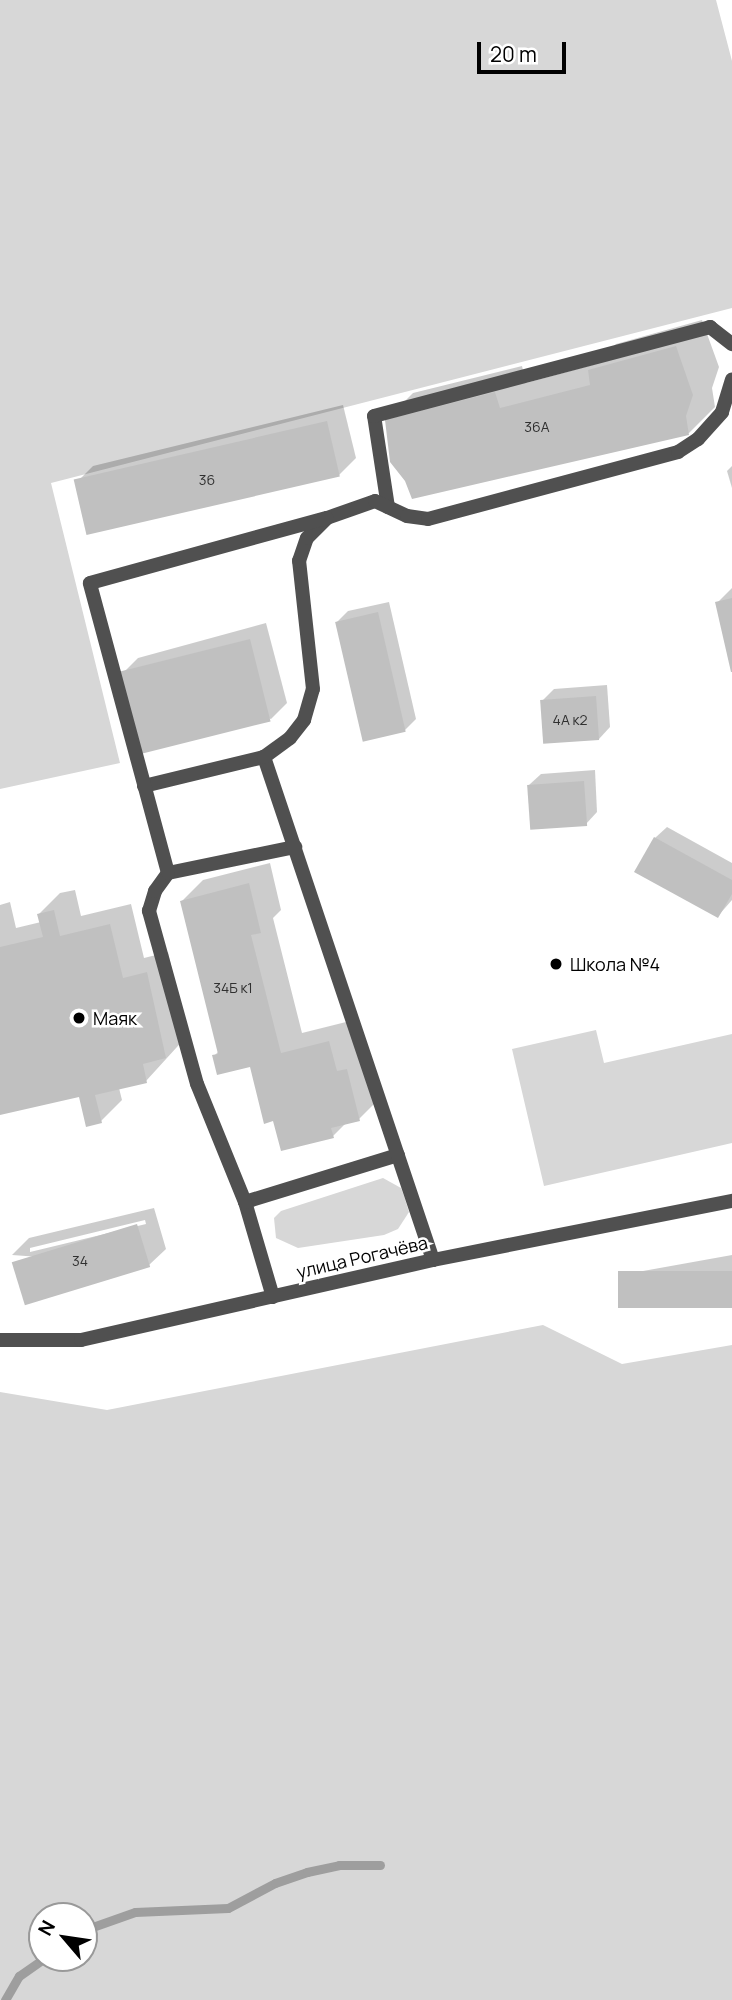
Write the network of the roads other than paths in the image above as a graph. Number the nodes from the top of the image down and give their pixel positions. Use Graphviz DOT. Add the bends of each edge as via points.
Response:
graph roads {
  1 [pos="732,344"];
  2 [pos="732,379"];
  3 [pos="388,507"];
  4 [pos="327,518"];
  5 [pos="264,757"];
  6 [pos="144,786"];
  7 [pos="295,847"];
  8 [pos="168,873"];
  9 [pos="398,1155"];
  10 [pos="732,1201"];
  11 [pos="245,1202"];
  12 [pos="433,1260"];
  13 [pos="274,1297"];
  14 [pos="0,1340"];
  1 -- 3 [label="street" via="710,327 374,416"];
  2 -- 3 [label="street" via="722,412 698,439 678,452 428,519"];
  3 -- 4 [label="street" via="375,501"];
  4 -- 5 [label="street" via="307,538 299,561 313,689 304,720"];
  4 -- 6 [label="street" via="90,583"];
  5 -- 6 [label="street"];
  5 -- 7 [label="street"];
  6 -- 8 [label="street"];
  7 -- 8 [label="street"];
  7 -- 9 [label="street"];
  8 -- 11 [label="street" via="155,891 149,911 197,1084"];
  9 -- 11 [label="street"];
  9 -- 12 [label="street"];
  10 -- 12 [label="street, улица Рогачёва"];
  11 -- 13 [label="street"];
  12 -- 13 [label="street, улица Рогачёва"];
  13 -- 14 [label="street, улица Рогачёва" via="81,1340"];
}
